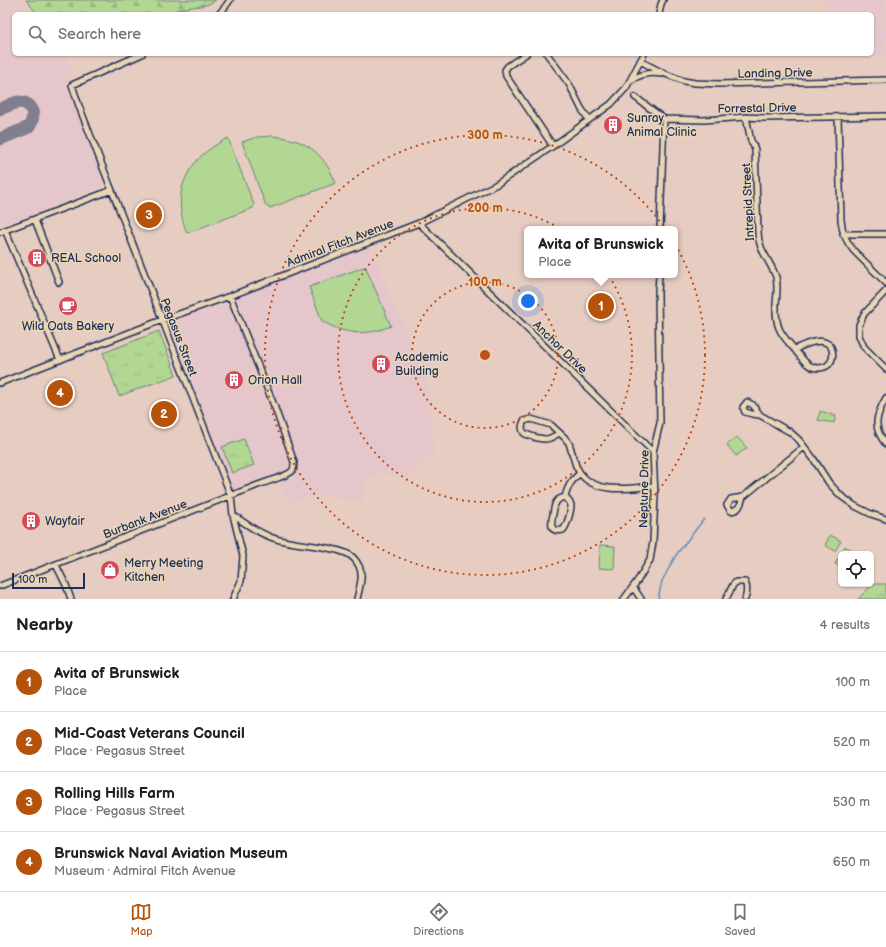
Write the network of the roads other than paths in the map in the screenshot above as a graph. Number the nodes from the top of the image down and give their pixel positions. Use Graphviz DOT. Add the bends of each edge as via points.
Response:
graph roads {
  1 [pos="230,0"];
  2 [pos="661,1"];
  3 [pos="220,12"];
  4 [pos="659,12"];
  5 [pos="137,56"];
  6 [pos="523,56"];
  7 [pos="548,56"];
  8 [pos="643,56"];
  9 [pos="640,61"];
  10 [pos="666,74"];
  11 [pos="886,80"];
  12 [pos="629,82"];
  13 [pos="635,97"];
  14 [pos="886,116"];
  15 [pos="746,117"];
  16 [pos="838,117"];
  17 [pos="664,119"];
  18 [pos="589,120"];
  19 [pos="553,146"];
  20 [pos="112,190"];
  21 [pos="35,220"];
  22 [pos="419,223"];
  23 [pos="660,226"];
  24 [pos="3,231"];
  25 [pos="843,234"];
  26 [pos="886,234"];
  27 [pos="659,278"];
  28 [pos="59,282"];
  29 [pos="886,283"];
  30 [pos="886,291"];
  31 [pos="230,296"];
  32 [pos="162,320"];
  33 [pos="795,349"];
  34 [pos="60,360"];
  35 [pos="886,369"];
  36 [pos="0,383"];
  37 [pos="886,398"];
  38 [pos="760,415"];
  39 [pos="559,433"];
  40 [pos="886,444"];
  41 [pos="804,446"];
  42 [pos="653,452"];
  43 [pos="580,473"];
  44 [pos="654,486"];
  45 [pos="231,496"];
  46 [pos="565,497"];
  47 [pos="743,497"];
  48 [pos="233,515"];
  49 [pos="886,519"];
  50 [pos="56,565"];
  51 [pos="0,586"];
  52 [pos="633,587"];
  53 [pos="71,599"];
  54 [pos="233,599"];
  55 [pos="358,599"];
  56 [pos="624,599"];
  57 [pos="641,599"];
  58 [pos="726,599"];
  59 [pos="745,599"];
  1 -- 3 [label="street"];
  2 -- 4 [label="street"];
  5 -- 20 [label="street, Pegasus Street" via="72,85"];
  6 -- 19 [label="street" via="508,66 505,70 506,76"];
  7 -- 18 [label="street" via="569,84"];
  8 -- 9 [label="street, Admiral Fitch Avenue"];
  9 -- 10 [label="street, Landing Drive"];
  9 -- 12 [label="street, Admiral Fitch Avenue"];
  10 -- 11 [label="street, Landing Drive" via="706,84"];
  10 -- 12 [label="street, Landing Drive" via="644,74"];
  12 -- 18 [label="street, Admiral Fitch Avenue" via="611,104"];
  13 -- 17 [label="street"];
  14 -- 16 [label="street, Forrestal Drive"];
  15 -- 16 [label="street, Forrestal Drive"];
  15 -- 17 [label="street, Forrestal Drive"];
  15 -- 33 [label="street, Intrepid Street" via="755,150 760,245 776,278 777,324"];
  16 -- 25 [label="street" via="840,220"];
  17 -- 23 [label="street"];
  18 -- 19 [label="street, Admiral Fitch Avenue"];
  19 -- 22 [label="street, Admiral Fitch Avenue" via="497,184"];
  20 -- 21 [label="street"];
  20 -- 32 [label="street, Pegasus Street"];
  21 -- 24 [label="street"];
  21 -- 28 [label="street"];
  22 -- 31 [label="street, Admiral Fitch Avenue"];
  22 -- 42 [label="street, Anchor Drive"];
  24 -- 34 [label="street"];
  25 -- 26 [label="street"];
  25 -- 29 [label="street" via="854,251"];
  27 -- 42 [label="street, Neptune Drive" via="660,423"];
  30 -- 35 [label="street" via="864,314 859,324 859,336 864,347"];
  31 -- 32 [label="street, Admiral Fitch Avenue"];
  31 -- 45 [label="street, Burbank Avenue" via="294,462 290,473"];
  32 -- 34 [label="street, Admiral Fitch Avenue"];
  32 -- 45 [label="street, Pegasus Street"];
  33 -- 33 [label="street, Intrepid Street" via="805,362 815,368 827,366 833,356 829,345 824,342 805,344"];
  34 -- 36 [label="street, Admiral Fitch Avenue"];
  37 -- 40 [label="street" via="877,423 879,434"];
  38 -- 41 [label="street" via="790,432"];
  39 -- 39 [label="street" via="551,425 530,419 522,425 524,433 532,436 547,439"];
  39 -- 43 [label="street" via="569,443"];
  41 -- 47 [label="street"];
  41 -- 49 [label="street" via="841,496 855,506"];
  42 -- 44 [label="street, Neptune Drive"];
  43 -- 44 [label="street" via="590,483 600,487"];
  43 -- 46 [label="street" via="567,489"];
  44 -- 52 [label="street, Neptune Drive" via="653,542 650,560"];
  45 -- 48 [label="street, Pegasus Street"];
  45 -- 50 [label="street, Burbank Avenue"];
  46 -- 46 [label="street" via="555,502 551,524 557,531 563,530 566,526 571,506"];
  48 -- 54 [label="street, Pegasus Street" via="244,556 241,582"];
  48 -- 55 [label="street" via="272,538 330,549 354,558 361,572"];
  50 -- 51 [label="street, Burbank Avenue"];
  50 -- 53 [label="street"];
  52 -- 56 [label="street, Neptune Drive"];
  52 -- 57 [label="street"];
  58 -- 59 [label="street" via="736,582 744,582 748,587"];
}
